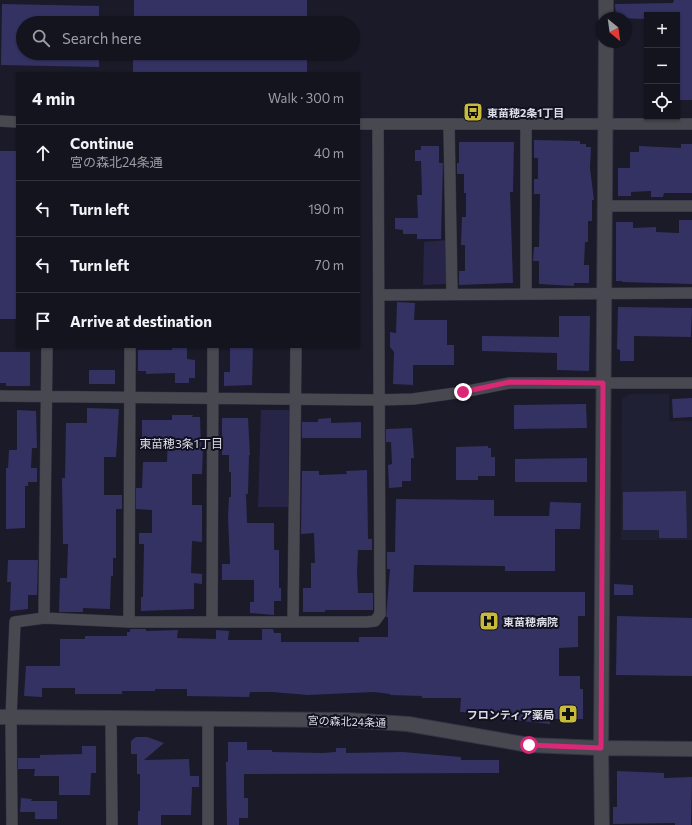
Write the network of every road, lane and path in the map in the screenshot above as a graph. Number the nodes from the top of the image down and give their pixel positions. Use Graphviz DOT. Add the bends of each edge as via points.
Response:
graph roads {
  1 [pos="606,0"];
  2 [pos="606,12"];
  3 [pos="606,48"];
  4 [pos="0,121"];
  5 [pos="16,122"];
  6 [pos="360,124"];
  7 [pos="604,124"];
  8 [pos="692,124"];
  9 [pos="378,125"];
  10 [pos="449,125"];
  11 [pos="526,125"];
  12 [pos="604,206"];
  13 [pos="692,206"];
  14 [pos="526,293"];
  15 [pos="603,293"];
  16 [pos="692,293"];
  17 [pos="452,294"];
  18 [pos="379,295"];
  19 [pos="47,348"];
  20 [pos="130,348"];
  21 [pos="213,348"];
  22 [pos="296,348"];
  23 [pos="603,383"];
  24 [pos="692,383"];
  25 [pos="0,396"];
  26 [pos="46,396"];
  27 [pos="130,397"];
  28 [pos="213,398"];
  29 [pos="295,399"];
  30 [pos="378,400"];
  31 [pos="44,618"];
  32 [pos="129,622"];
  33 [pos="212,622"];
  34 [pos="293,622"];
  35 [pos="6,718"];
  36 [pos="208,718"];
  37 [pos="111,719"];
  38 [pos="601,748"];
  39 [pos="692,749"];
  40 [pos="12,825"];
  41 [pos="112,825"];
  42 [pos="208,825"];
  43 [pos="602,825"];
  1 -- 2 [label="street"];
  3 -- 7 [label="street"];
  4 -- 5 [label="street"];
  6 -- 9 [label="street"];
  7 -- 8 [label="street"];
  7 -- 11 [label="street"];
  7 -- 12 [label="street"];
  9 -- 10 [label="street"];
  9 -- 18 [label="street"];
  10 -- 11 [label="street"];
  10 -- 17 [label="street"];
  11 -- 14 [label="street"];
  12 -- 13 [label="street"];
  12 -- 15 [label="street"];
  14 -- 15 [label="street"];
  14 -- 17 [label="street"];
  15 -- 16 [label="street"];
  15 -- 23 [label="street"];
  17 -- 18 [label="street"];
  18 -- 30 [label="street"];
  19 -- 26 [label="street"];
  20 -- 27 [label="street"];
  21 -- 28 [label="street"];
  22 -- 29 [label="street"];
  23 -- 24 [label="street"];
  23 -- 30 [label="street" via="510,382 434,396"];
  23 -- 38 [label="street"];
  25 -- 26 [label="street"];
  26 -- 27 [label="street"];
  26 -- 31 [label="street"];
  27 -- 28 [label="street"];
  27 -- 32 [label="street"];
  28 -- 29 [label="street"];
  28 -- 33 [label="street"];
  29 -- 30 [label="street"];
  29 -- 34 [label="street"];
  30 -- 34 [label="street" via="380,614 374,621"];
  31 -- 32 [label="street"];
  31 -- 35 [label="street" via="16,622"];
  32 -- 33 [label="street"];
  33 -- 34 [label="street"];
  35 -- 37 [label="street, 宮の森北24条通"];
  35 -- 40 [label="street"];
  36 -- 37 [label="street, 宮の森北24条通"];
  36 -- 38 [label="street, 宮の森北24条通" via="346,720 408,724 529,745"];
  36 -- 42 [label="street"];
  37 -- 41 [label="street"];
  38 -- 39 [label="street, 宮の森北24条通"];
  38 -- 43 [label="street"];
}
